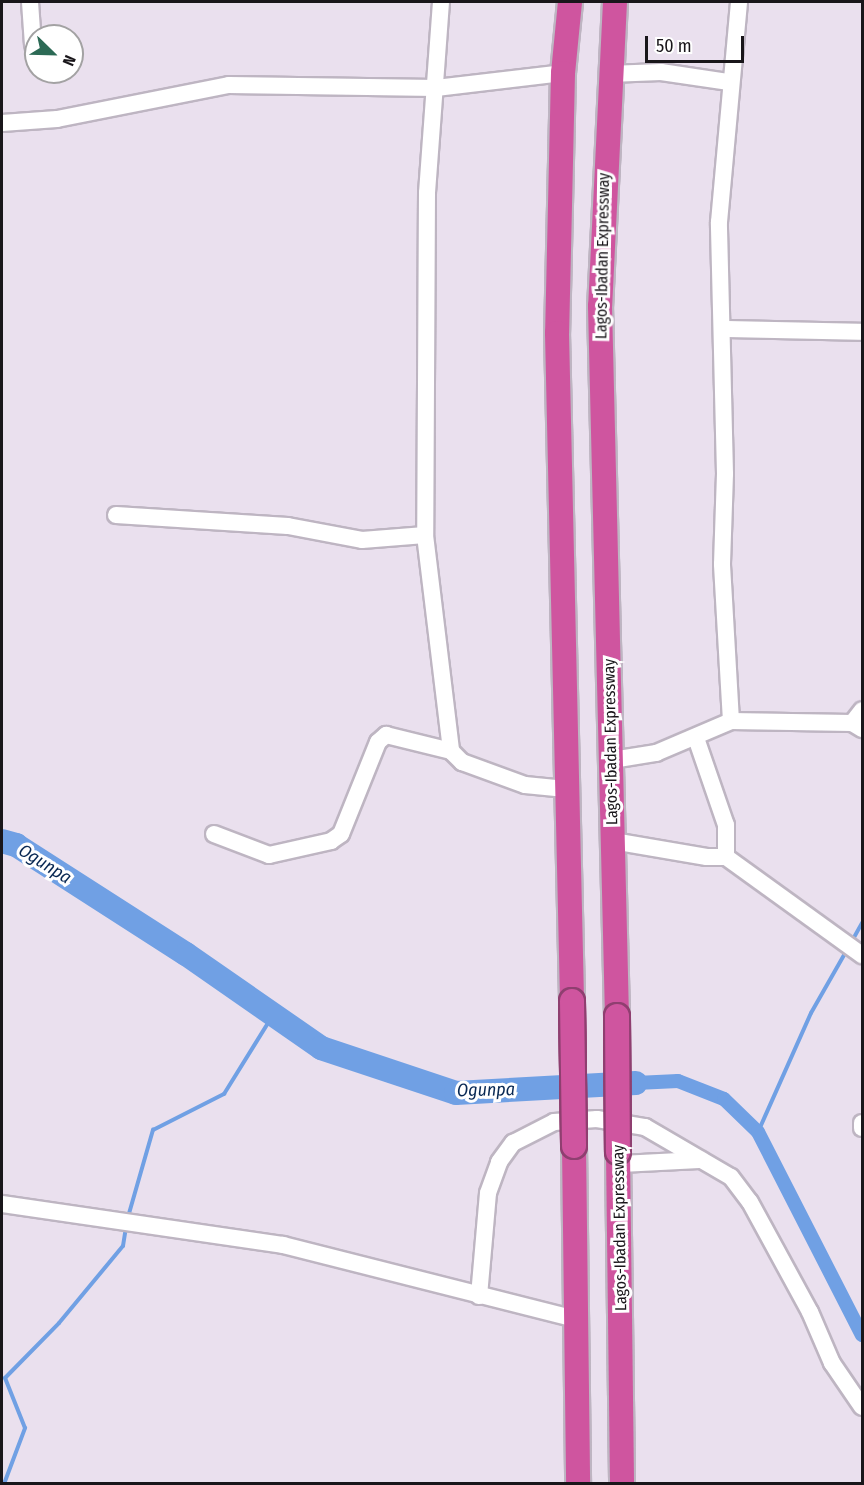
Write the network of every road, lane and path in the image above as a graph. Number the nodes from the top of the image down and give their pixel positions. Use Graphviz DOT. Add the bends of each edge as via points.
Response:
graph roads {
  1 [pos="30,2"];
  2 [pos="441,2"];
  3 [pos="570,2"];
  4 [pos="615,2"];
  5 [pos="739,2"];
  6 [pos="32,24"];
  7 [pos="563,73"];
  8 [pos="609,74"];
  9 [pos="729,82"];
  10 [pos="436,88"];
  11 [pos="2,123"];
  12 [pos="723,329"];
  13 [pos="862,329"];
  14 [pos="116,515"];
  15 [pos="425,535"];
  16 [pos="731,721"];
  17 [pos="859,721"];
  18 [pos="696,738"];
  19 [pos="451,751"];
  20 [pos="612,760"];
  21 [pos="566,789"];
  22 [pos="214,834"];
  23 [pos="614,841"];
  24 [pos="726,857"];
  25 [pos="861,954"];
  26 [pos="862,1123"];
  27 [pos="862,1128"];
  28 [pos="619,1158"];
  29 [pos="708,1162"];
  30 [pos="2,1204"];
  31 [pos="479,1296"];
  32 [pos="576,1319"];
  33 [pos="862,1407"];
  34 [pos="578,1484"];
  35 [pos="622,1484"];
  1 -- 6 [label="street"];
  2 -- 10 [label="street"];
  3 -- 7 [label="highway"];
  4 -- 8 [label="highway, Lagos-Ibadan Expressway"];
  5 -- 9 [label="street"];
  7 -- 10 [label="street"];
  7 -- 21 [label="highway" via="557,333"];
  8 -- 9 [label="street" via="661,72"];
  8 -- 20 [label="highway, Lagos-Ibadan Expressway" via="600,306"];
  9 -- 12 [label="street" via="728,156 719,222"];
  10 -- 11 [label="street" via="229,85 57,119"];
  10 -- 15 [label="street" via="426,193"];
  12 -- 13 [label="street"];
  12 -- 16 [label="street" via="722,564"];
  14 -- 15 [label="street" via="288,526 362,540"];
  15 -- 19 [label="street"];
  16 -- 17 [label="street"];
  16 -- 18 [label="street"];
  18 -- 20 [label="street" via="656,753"];
  18 -- 24 [label="street" via="725,819"];
  19 -- 21 [label="street" via="462,762 525,785"];
  19 -- 22 [label="street" via="386,735 378,742 341,834 331,841 269,855"];
  20 -- 23 [label="highway, Lagos-Ibadan Expressway"];
  21 -- 32 [label="highway, bridge"];
  23 -- 24 [label="street" via="707,858"];
  23 -- 28 [label="highway, Lagos-Ibadan Expressway, bridge"];
  24 -- 25 [label="street"];
  26 -- 27 [label="street"];
  28 -- 29 [label="street" via="692,1158"];
  28 -- 35 [label="highway, Lagos-Ibadan Expressway"];
  29 -- 31 [label="street" via="645,1127 597,1119 554,1122 536,1129 513,1143 498,1162 488,1193"];
  29 -- 33 [label="street" via="730,1177 750,1202 810,1312 832,1363"];
  30 -- 31 [label="street" via="283,1245"];
  31 -- 32 [label="street"];
  32 -- 34 [label="highway"];
}
